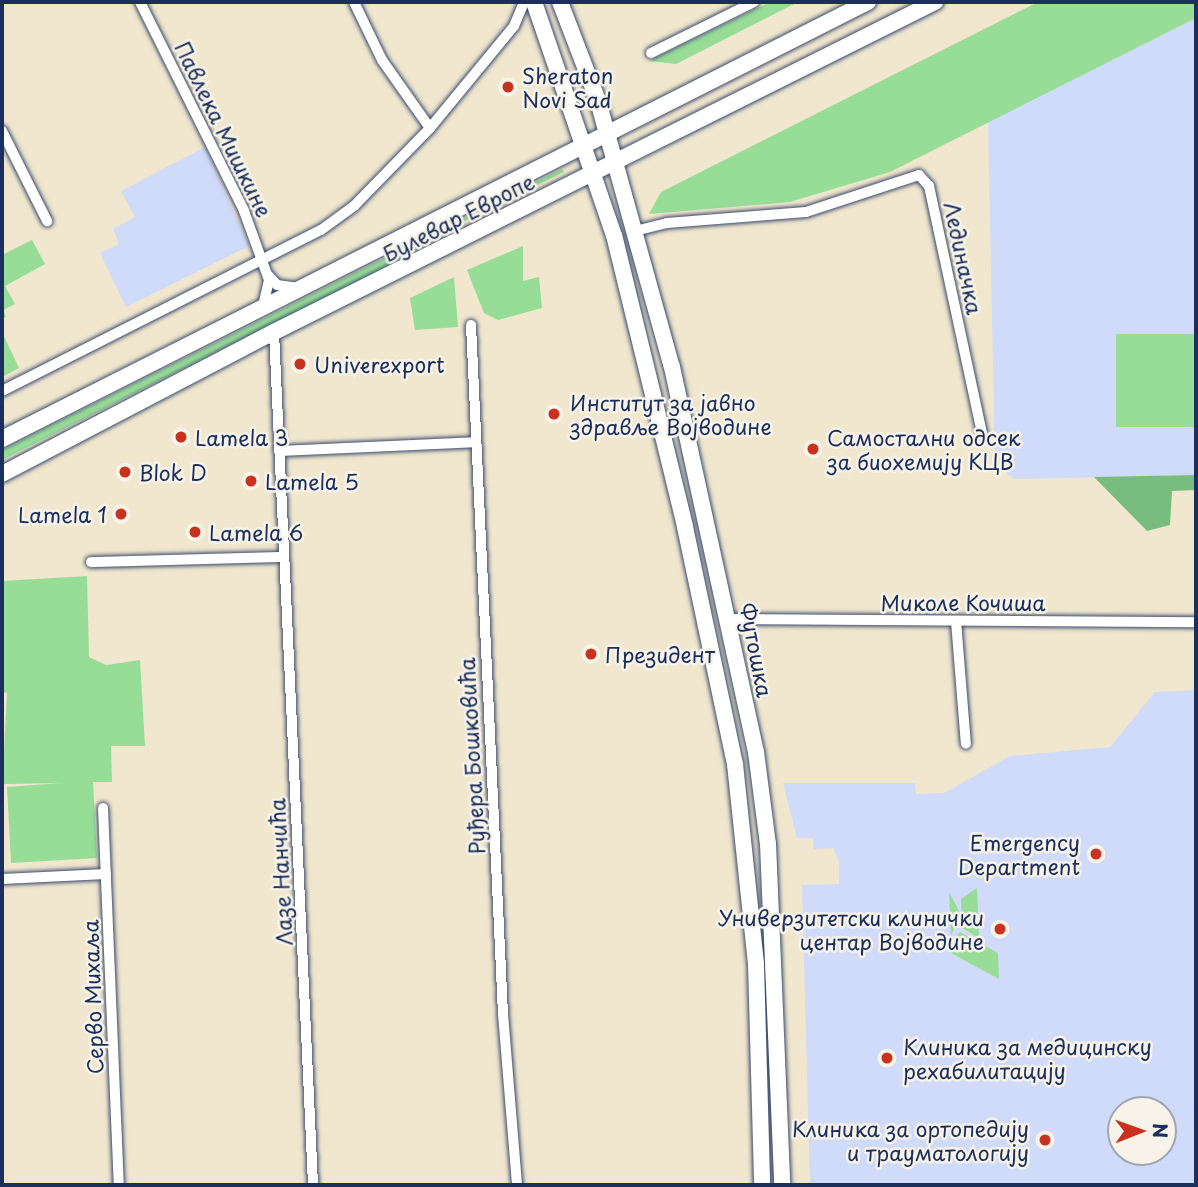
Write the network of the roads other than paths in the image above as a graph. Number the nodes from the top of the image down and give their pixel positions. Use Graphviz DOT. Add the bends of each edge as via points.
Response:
graph roads {
  1 [pos="140,2"];
  2 [pos="354,2"];
  3 [pos="524,2"];
  4 [pos="534,2"];
  5 [pos="560,2"];
  6 [pos="754,2"];
  7 [pos="868,2"];
  8 [pos="935,2"];
  9 [pos="514,26"];
  10 [pos="544,31"];
  11 [pos="651,53"];
  12 [pos="430,128"];
  13 [pos="2,131"];
  14 [pos="608,136"];
  15 [pos="584,148"];
  16 [pos="615,162"];
  17 [pos="593,173"];
  18 [pos="47,220"];
  19 [pos="635,231"];
  20 [pos="263,259"];
  21 [pos="268,275"];
  22 [pos="303,287"];
  23 [pos="263,307"];
  24 [pos="471,325"];
  25 [pos="274,332"];
  26 [pos="2,391"];
  27 [pos="982,433"];
  28 [pos="2,439"];
  29 [pos="475,442"];
  30 [pos="279,451"];
  31 [pos="2,474"];
  32 [pos="284,557"];
  33 [pos="91,562"];
  34 [pos="730,619"];
  35 [pos="956,621"];
  36 [pos="1196,622"];
  37 [pos="966,744"];
  38 [pos="103,808"];
  39 [pos="106,874"];
  40 [pos="2,879"];
  41 [pos="119,1185"];
  42 [pos="313,1185"];
  43 [pos="517,1185"];
  44 [pos="762,1185"];
  45 [pos="782,1185"];
  1 -- 20 [label="street, Павлека Мишкине" via="244,211"];
  2 -- 12 [label="street" via="382,60"];
  3 -- 9 [label="street"];
  4 -- 10 [label="main road, Футошка"];
  5 -- 14 [label="main road, Футошка"];
  6 -- 11 [label="street"];
  7 -- 14 [label="main road, Булевар Европе"];
  8 -- 16 [label="main road, Булевар Европе"];
  9 -- 10 [label="street" via="529,19"];
  9 -- 12 [label="street"];
  10 -- 15 [label="main road, Футошка"];
  12 -- 20 [label="street" via="354,206 321,230"];
  13 -- 18 [label="street"];
  14 -- 15 [label="main road, Булевар Европе"];
  14 -- 16 [label="main road, Футошка"];
  15 -- 17 [label="main road, Футошка"];
  15 -- 22 [label="main road, Булевар Европе"];
  16 -- 17 [label="main road, Булевар Европе"];
  16 -- 19 [label="main road, Футошка"];
  17 -- 25 [label="main road, Булевар Европе"];
  17 -- 44 [label="main road, Футошка" via="614,235 685,527 735,764 756,964"];
  19 -- 27 [label="street, Лединачка" via="667,223 806,212 919,175 929,186"];
  19 -- 34 [label="main road, Футошка"];
  20 -- 21 [label="street, Павлека Мишкине"];
  20 -- 26 [label="street"];
  21 -- 22 [label="street" via="284,288"];
  21 -- 23 [label="street, Павлека Мишкине" via="269,292"];
  22 -- 23 [label="main road, Булевар Европе"];
  23 -- 28 [label="main road, Булевар Европе"];
  24 -- 29 [label="street, Руђера Бошковића"];
  25 -- 30 [label="street, Лазе Нанчића"];
  25 -- 31 [label="main road, Булевар Европе"];
  29 -- 30 [label="street"];
  29 -- 43 [label="street, Руђера Бошковића" via="503,1014"];
  30 -- 32 [label="street, Лазе Нанчића"];
  32 -- 33 [label="street"];
  32 -- 42 [label="street, Лазе Нанчића"];
  34 -- 35 [label="street, Миколе Кочиша"];
  34 -- 45 [label="main road, Футошка" via="768,844"];
  35 -- 36 [label="street, Миколе Кочиша"];
  35 -- 37 [label="street"];
  38 -- 39 [label="street, Серво Михаља"];
  39 -- 40 [label="street"];
  39 -- 41 [label="street, Серво Михаља"];
}
